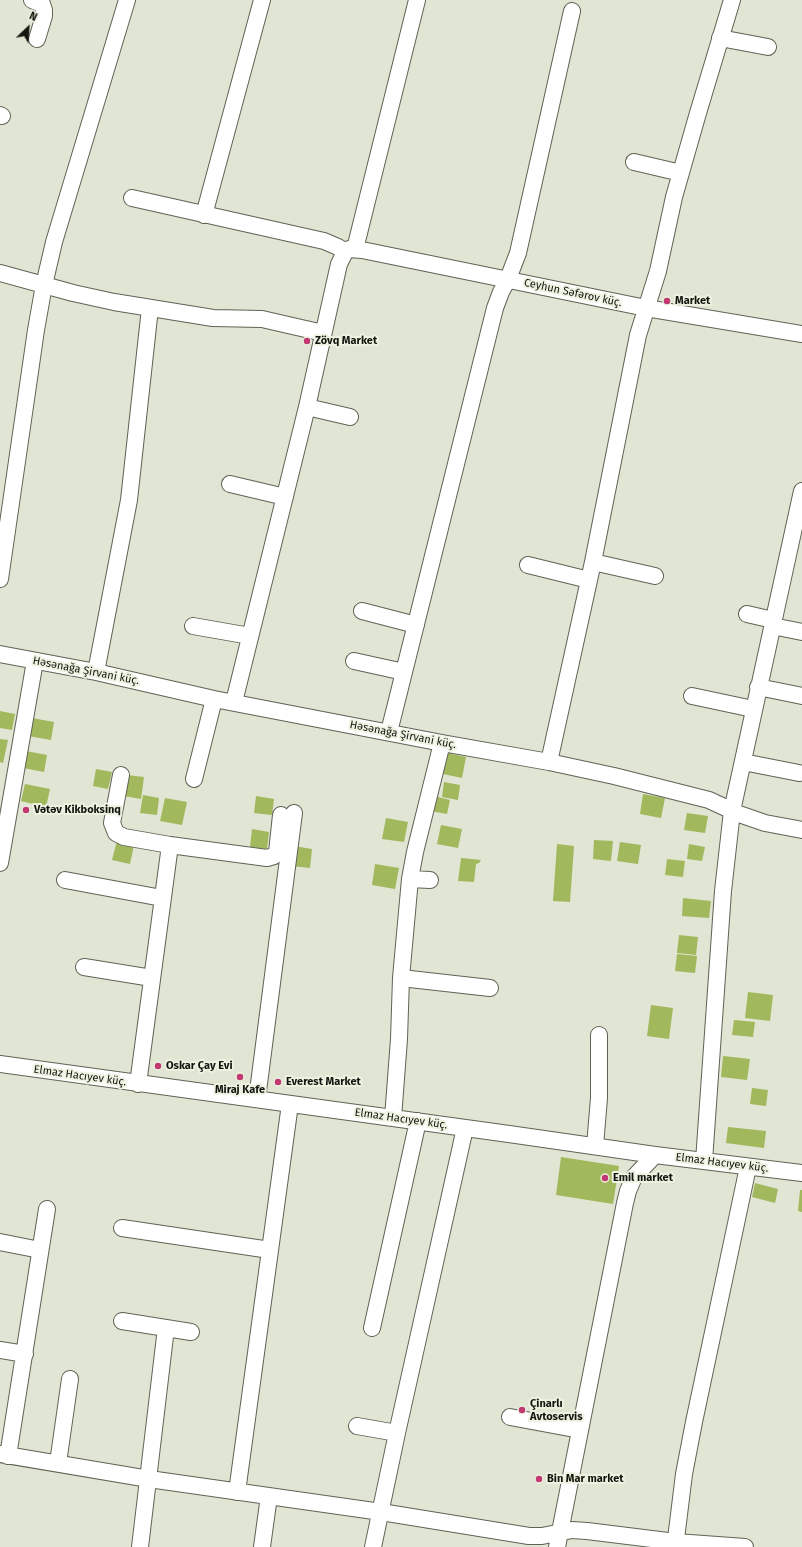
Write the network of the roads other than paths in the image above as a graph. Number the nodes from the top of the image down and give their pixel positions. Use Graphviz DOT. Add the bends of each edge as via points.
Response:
graph roads {
  1 [pos="32,0"];
  2 [pos="127,0"];
  3 [pos="262,0"];
  4 [pos="418,0"];
  5 [pos="732,0"];
  6 [pos="572,11"];
  7 [pos="720,38"];
  8 [pos="37,39"];
  9 [pos="768,47"];
  10 [pos="634,162"];
  11 [pos="681,173"];
  12 [pos="132,198"];
  13 [pos="204,215"];
  14 [pos="350,250"];
  15 [pos="0,273"];
  16 [pos="508,279"];
  17 [pos="44,284"];
  18 [pos="150,308"];
  19 [pos="646,308"];
  20 [pos="323,333"];
  21 [pos="802,334"];
  22 [pos="307,407"];
  23 [pos="350,417"];
  24 [pos="230,484"];
  25 [pos="802,491"];
  26 [pos="285,497"];
  27 [pos="593,562"];
  28 [pos="528,565"];
  29 [pos="655,576"];
  30 [pos="0,579"];
  31 [pos="589,580"];
  32 [pos="362,611"];
  33 [pos="747,614"];
  34 [pos="773,623"];
  35 [pos="416,625"];
  36 [pos="193,626"];
  37 [pos="802,632"];
  38 [pos="250,636"];
  39 [pos="0,654"];
  40 [pos="35,661"];
  41 [pos="354,661"];
  42 [pos="96,672"];
  43 [pos="404,672"];
  44 [pos="758,687"];
  45 [pos="692,696"];
  46 [pos="802,696"];
  47 [pos="214,699"];
  48 [pos="234,702"];
  49 [pos="753,709"];
  50 [pos="389,732"];
  51 [pos="442,743"];
  52 [pos="549,762"];
  53 [pos="743,762"];
  54 [pos="799,773"];
  55 [pos="121,775"];
  56 [pos="194,779"];
  57 [pos="732,811"];
  58 [pos="802,830"];
  59 [pos="170,845"];
  60 [pos="0,863"];
  61 [pos="410,879"];
  62 [pos="65,880"];
  63 [pos="430,880"];
  64 [pos="162,898"];
  65 [pos="84,967"];
  66 [pos="152,978"];
  67 [pos="401,978"];
  68 [pos="490,988"];
  69 [pos="599,1035"];
  70 [pos="0,1064"];
  71 [pos="138,1084"];
  72 [pos="257,1100"];
  73 [pos="290,1104"];
  74 [pos="393,1118"];
  75 [pos="418,1121"];
  76 [pos="465,1128"];
  77 [pos="595,1146"];
  78 [pos="655,1155"];
  79 [pos="704,1161"];
  80 [pos="748,1167"];
  81 [pos="802,1173"];
  82 [pos="47,1209"];
  83 [pos="122,1228"];
  84 [pos="0,1242"];
  85 [pos="40,1250"];
  86 [pos="270,1250"];
  87 [pos="122,1321"];
  88 [pos="166,1328"];
  89 [pos="372,1328"];
  90 [pos="191,1332"];
  91 [pos="0,1350"];
  92 [pos="25,1354"];
  93 [pos="70,1379"];
  94 [pos="510,1417"];
  95 [pos="357,1426"];
  96 [pos="580,1430"];
  97 [pos="397,1433"];
  98 [pos="4,1455"];
  99 [pos="58,1463"];
  100 [pos="149,1479"];
  101 [pos="237,1492"];
  102 [pos="269,1496"];
  103 [pos="381,1512"];
  104 [pos="558,1540"];
  105 [pos="675,1544"];
  106 [pos="140,1547"];
  107 [pos="262,1547"];
  108 [pos="373,1547"];
  109 [pos="745,1547"];
  1 -- 8 [label="street" via="42,4 44,10"];
  2 -- 17 [label="street" via="54,242"];
  3 -- 13 [label="street"];
  4 -- 14 [label="street"];
  5 -- 7 [label="street"];
  6 -- 16 [label="street" via="518,253"];
  7 -- 9 [label="street"];
  7 -- 11 [label="street"];
  10 -- 11 [label="street"];
  11 -- 19 [label="street" via="658,271"];
  12 -- 13 [label="street, Ceyhun Səfərov küç."];
  13 -- 14 [label="street, Ceyhun Səfərov küç." via="324,241"];
  14 -- 16 [label="street, Ceyhun Səfərov küç."];
  14 -- 20 [label="street" via="339,264"];
  15 -- 17 [label="street"];
  16 -- 19 [label="street, Ceyhun Səfərov küç."];
  16 -- 35 [label="street" via="495,308"];
  17 -- 18 [label="street"];
  17 -- 30 [label="street"];
  18 -- 20 [label="street" via="214,318 262,319"];
  18 -- 42 [label="street" via="129,500"];
  19 -- 21 [label="street, Ceyhun Səfərov küç."];
  19 -- 27 [label="street" via="638,335"];
  20 -- 22 [label="street"];
  22 -- 23 [label="street"];
  22 -- 26 [label="street"];
  24 -- 26 [label="street"];
  25 -- 34 [label="street"];
  26 -- 38 [label="street"];
  27 -- 29 [label="street"];
  27 -- 31 [label="street"];
  28 -- 31 [label="street"];
  31 -- 52 [label="street"];
  32 -- 35 [label="street"];
  33 -- 34 [label="street"];
  34 -- 37 [label="street"];
  34 -- 44 [label="street"];
  35 -- 43 [label="street"];
  36 -- 38 [label="street"];
  38 -- 48 [label="street"];
  39 -- 40 [label="street, Həsənağa Şirvani küç."];
  40 -- 42 [label="street, Həsənağa Şirvani küç."];
  40 -- 60 [label="street"];
  41 -- 43 [label="street"];
  42 -- 47 [label="street, Həsənağa Şirvani küç."];
  43 -- 50 [label="street"];
  44 -- 46 [label="street"];
  44 -- 49 [label="street"];
  45 -- 49 [label="street"];
  47 -- 48 [label="street, Həsənağa Şirvani küç."];
  47 -- 56 [label="street"];
  48 -- 50 [label="street, Həsənağa Şirvani küç."];
  49 -- 53 [label="street"];
  50 -- 51 [label="street, Həsənağa Şirvani küç."];
  51 -- 52 [label="street, Həsənağa Şirvani küç."];
  51 -- 61 [label="street"];
  52 -- 57 [label="street, Həsənağa Şirvani küç." via="709,800"];
  53 -- 54 [label="street"];
  53 -- 57 [label="street"];
  55 -- 59 [label="street" via="112,823 116,833"];
  57 -- 58 [label="street, Həsənağa Şirvani küç." via="764,823"];
  57 -- 79 [label="street" via="723,891"];
  59 -- 64 [label="street"];
  59 -- 72 [label="street" via="266,858 274,856 288,814"];
  61 -- 63 [label="street"];
  61 -- 67 [label="street"];
  62 -- 64 [label="street"];
  64 -- 66 [label="street"];
  65 -- 66 [label="street"];
  66 -- 71 [label="street"];
  67 -- 68 [label="street"];
  67 -- 74 [label="street"];
  69 -- 77 [label="street" via="599,1098"];
  70 -- 71 [label="street, Elmaz Hacıyev küç."];
  71 -- 72 [label="street, Elmaz Hacıyev küç."];
  72 -- 73 [label="street, Elmaz Hacıyev küç."];
  73 -- 74 [label="street, Elmaz Hacıyev küç."];
  73 -- 86 [label="street"];
  74 -- 75 [label="street, Elmaz Hacıyev küç."];
  75 -- 76 [label="street, Elmaz Hacıyev küç."];
  75 -- 89 [label="street"];
  76 -- 77 [label="street, Elmaz Hacıyev küç."];
  76 -- 97 [label="street"];
  77 -- 78 [label="street, Elmaz Hacıyev küç."];
  78 -- 79 [label="street, Elmaz Hacıyev küç."];
  78 -- 96 [label="street" via="634,1177 628,1191"];
  79 -- 80 [label="street, Elmaz Hacıyev küç."];
  80 -- 81 [label="street, Elmaz Hacıyev küç."];
  80 -- 105 [label="street" via="694,1422"];
  82 -- 85 [label="street"];
  83 -- 86 [label="street"];
  84 -- 85 [label="street"];
  85 -- 92 [label="street"];
  86 -- 101 [label="street"];
  87 -- 88 [label="street"];
  88 -- 90 [label="street"];
  88 -- 100 [label="street"];
  91 -- 92 [label="street"];
  92 -- 98 [label="street"];
  93 -- 99 [label="street"];
  94 -- 96 [label="street"];
  95 -- 97 [label="street"];
  96 -- 104 [label="street"];
  97 -- 103 [label="street"];
  98 -- 99 [label="street"];
  99 -- 100 [label="street"];
  100 -- 101 [label="street"];
  100 -- 106 [label="street"];
  101 -- 102 [label="street"];
  102 -- 103 [label="street"];
  102 -- 107 [label="street"];
  103 -- 104 [label="street"];
  103 -- 108 [label="street"];
  104 -- 105 [label="street" via="572,1530 587,1530"];
  105 -- 109 [label="street"];
}
